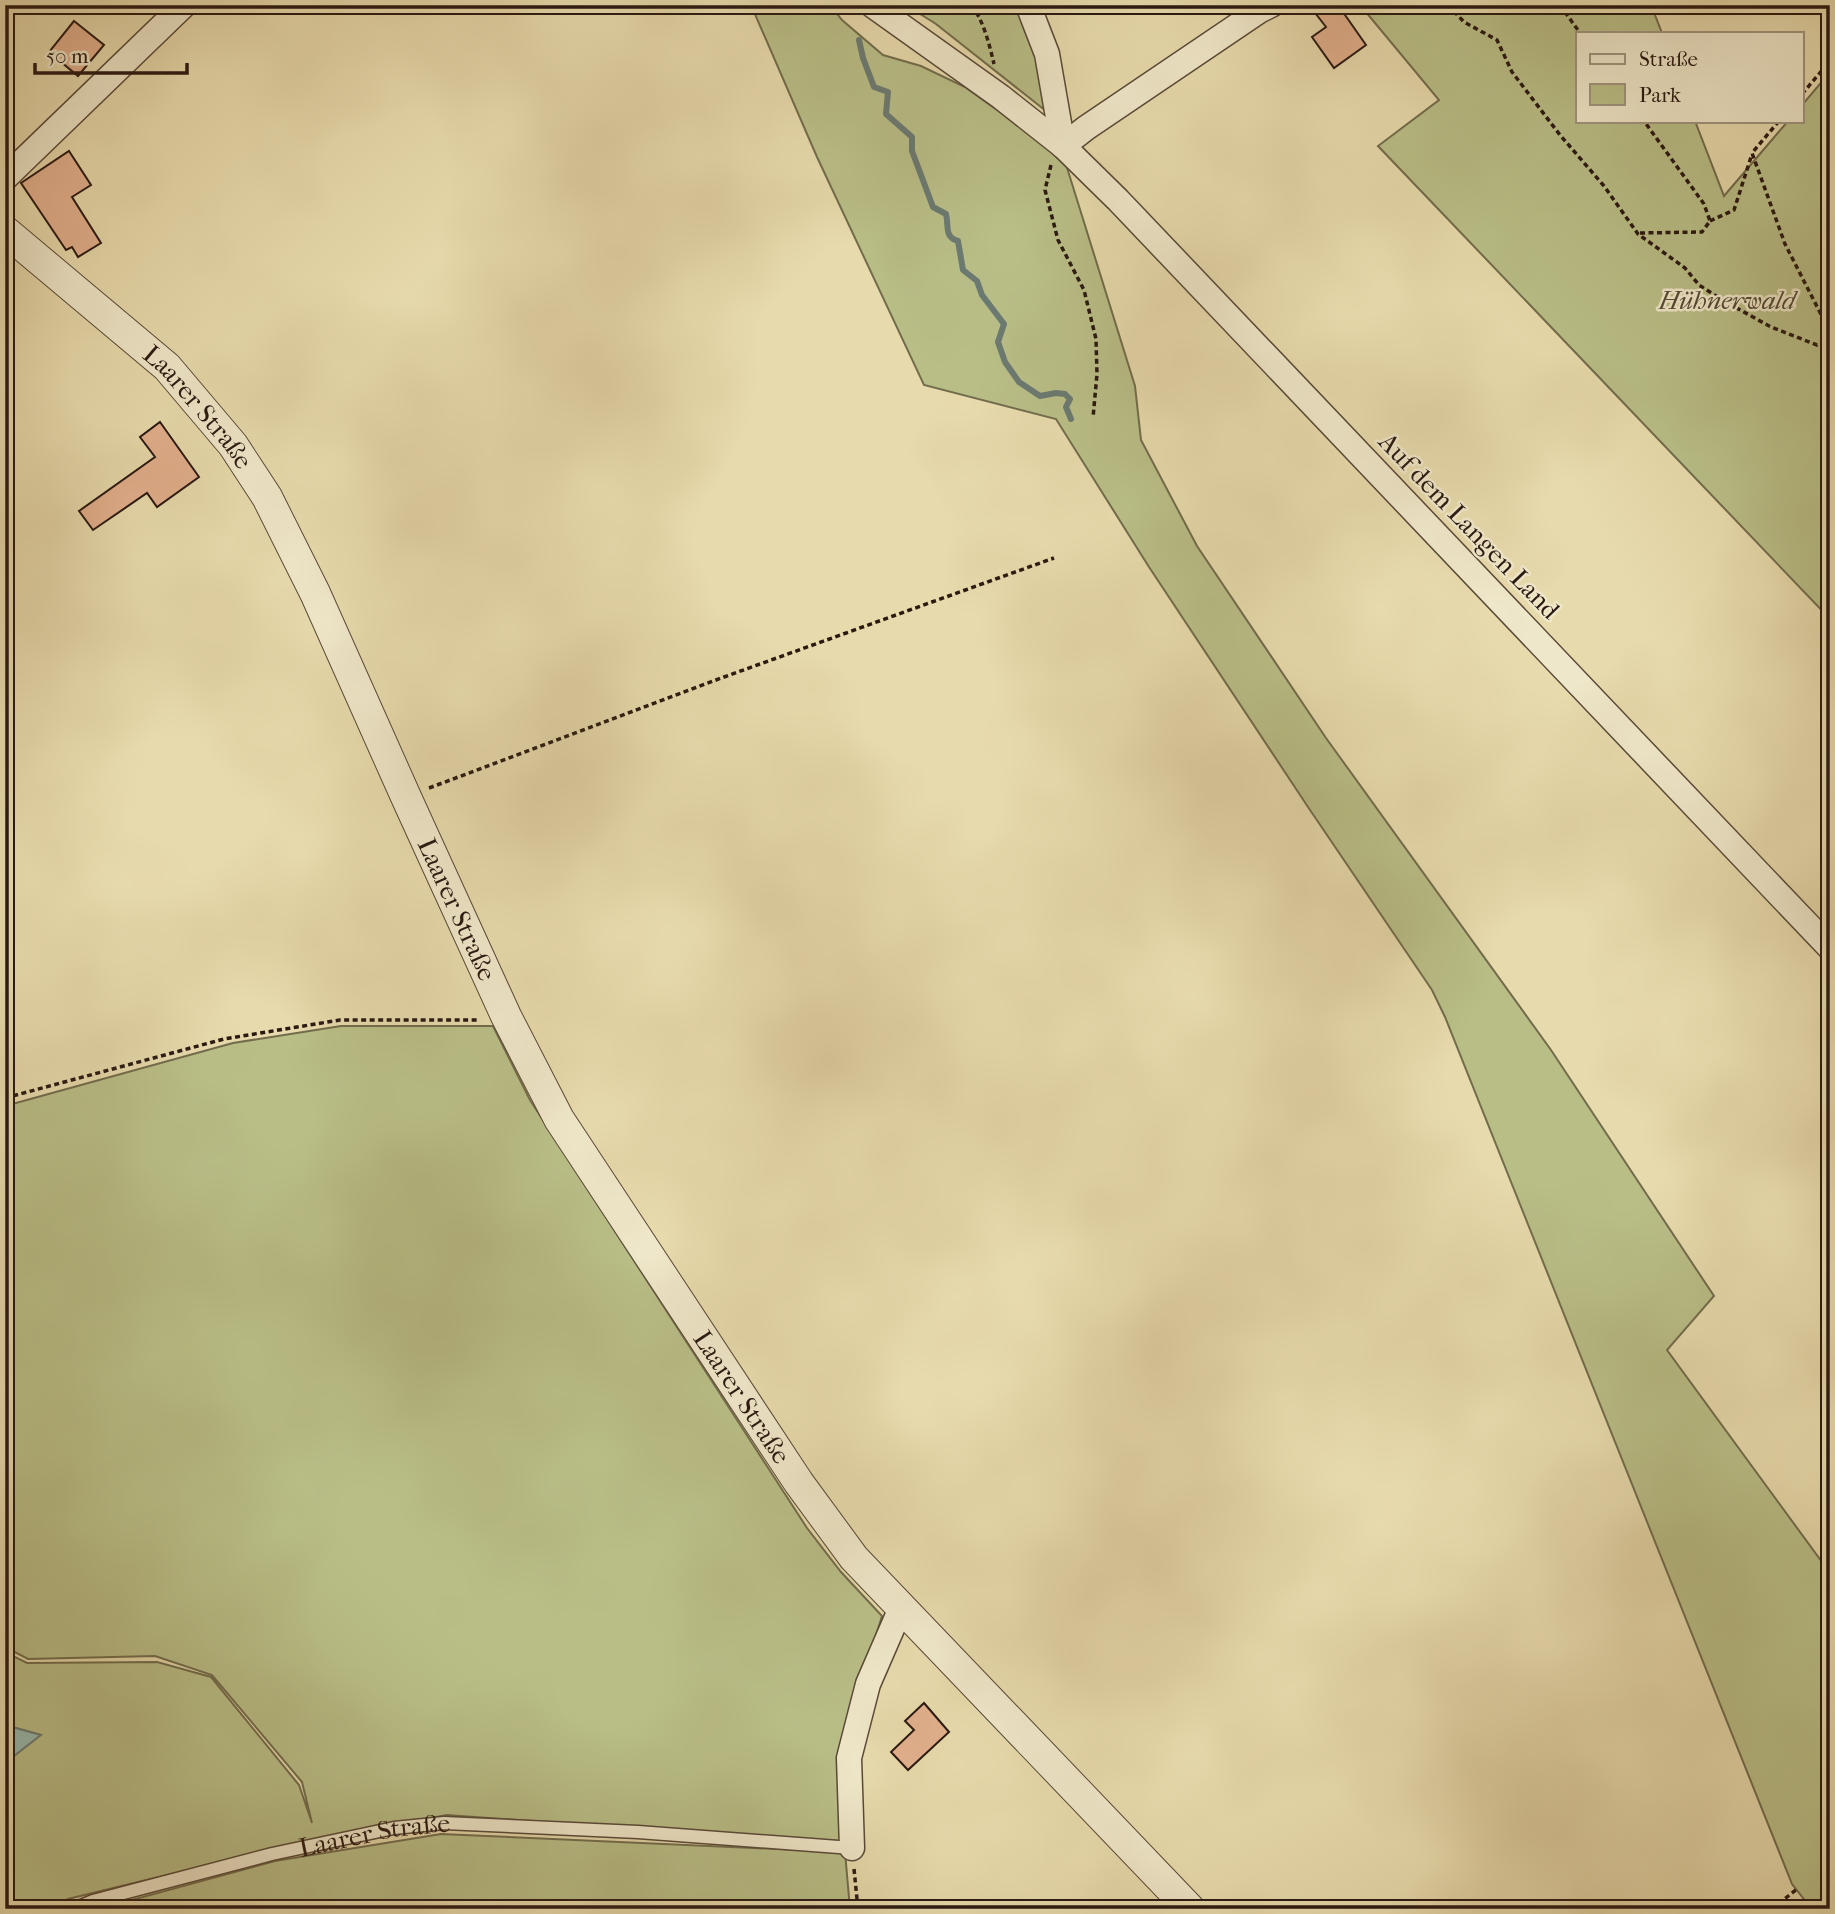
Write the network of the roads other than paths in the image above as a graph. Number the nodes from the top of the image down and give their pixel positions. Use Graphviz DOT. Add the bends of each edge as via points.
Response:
graph roads {
  1 [pos="184,5"];
  2 [pos="872,5"];
  3 [pos="1028,5"];
  4 [pos="1271,5"];
  5 [pos="1056,141"];
  6 [pos="5,178"];
  7 [pos="5,230"];
  8 [pos="1830,948"];
  9 [pos="901,1608"];
  10 [pos="852,1848"];
  11 [pos="74,1909"];
  12 [pos="1190,1909"];
  1 -- 6 [label="street"];
  2 -- 5 [label="street, Auf dem Langen Land"];
  3 -- 5 [label="street" via="1047,54"];
  4 -- 5 [label="street" via="1086,128"];
  5 -- 8 [label="street, Auf dem Langen Land" via="1128,210"];
  7 -- 9 [label="street, Laarer Straße" via="167,367 233,445 267,497 506,1016 559,1119 799,1483 854,1558"];
  9 -- 10 [label="street" via="868,1684 849,1758"];
  9 -- 12 [label="street, Laarer Straße"];
  10 -- 11 [label="lane, Laarer Straße" via="444,1823 394,1828 272,1854"];
}
